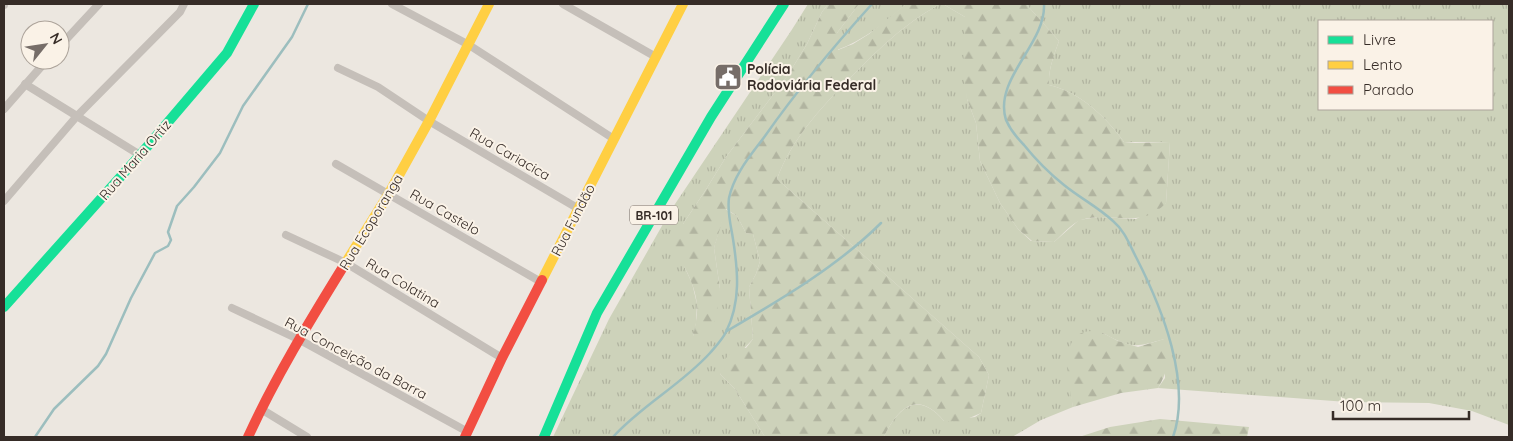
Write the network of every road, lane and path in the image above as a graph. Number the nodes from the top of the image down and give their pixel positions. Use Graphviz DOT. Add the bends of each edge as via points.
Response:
graph roads {
  1 [pos="99,4"];
  2 [pos="184,4"];
  3 [pos="254,4"];
  4 [pos="392,4"];
  5 [pos="489,4"];
  6 [pos="563,4"];
  7 [pos="683,4"];
  8 [pos="784,4"];
  9 [pos="70,35"];
  10 [pos="469,45"];
  11 [pos="656,57"];
  12 [pos="338,68"];
  13 [pos="38,70"];
  14 [pos="25,84"];
  15 [pos="4,109"];
  16 [pos="78,116"];
  17 [pos="429,121"];
  18 [pos="614,139"];
  19 [pos="140,154"];
  20 [pos="336,164"];
  21 [pos="388,195"];
  22 [pos="4,201"];
  23 [pos="579,209"];
  24 [pos="286,236"];
  25 [pos="346,263"];
  26 [pos="541,282"];
  27 [pos="4,307"];
  28 [pos="232,308"];
  29 [pos="300,340"];
  30 [pos="502,358"];
  31 [pos="261,409"];
  32 [pos="467,434"];
  33 [pos="248,437"];
  34 [pos="307,437"];
  35 [pos="544,437"];
  1 -- 9 [label="street"];
  2 -- 16 [label="street" via="180,12"];
  3 -- 19 [label="street, Rua Maria Ortiz" via="227,53"];
  4 -- 10 [label="street"];
  5 -- 10 [label="street, Rua Ecoporanga"];
  6 -- 11 [label="street"];
  7 -- 11 [label="street, Rua Fundão"];
  8 -- 35 [label="street, BR-101" via="711,117 597,313"];
  10 -- 17 [label="street, Rua Ecoporanga"];
  10 -- 18 [label="street"];
  11 -- 18 [label="street, Rua Fundão"];
  12 -- 17 [label="street, Rua Cariacica" via="378,87"];
  13 -- 14 [label="street"];
  14 -- 15 [label="street"];
  14 -- 16 [label="street"];
  16 -- 19 [label="street"];
  16 -- 22 [label="street"];
  17 -- 21 [label="street, Rua Ecoporanga"];
  17 -- 23 [label="street, Rua Cariacica"];
  18 -- 23 [label="street, Rua Fundão"];
  19 -- 27 [label="street, Rua Maria Ortiz"];
  20 -- 21 [label="street, Rua Castelo"];
  21 -- 25 [label="street, Rua Ecoporanga"];
  21 -- 26 [label="street, Rua Castelo"];
  23 -- 26 [label="street, Rua Fundão"];
  24 -- 25 [label="street, Rua Colatina"];
  25 -- 29 [label="street, Rua Ecoporanga"];
  25 -- 30 [label="street, Rua Colatina"];
  26 -- 30 [label="street, Rua Fundão"];
  28 -- 29 [label="street, Rua Conceição da Barra"];
  29 -- 31 [label="street, Rua Ecoporanga"];
  29 -- 32 [label="street, Rua Conceição da Barra"];
  30 -- 32 [label="street, Rua Fundão"];
  31 -- 33 [label="street, Rua Ecoporanga"];
  31 -- 34 [label="street"];
}
